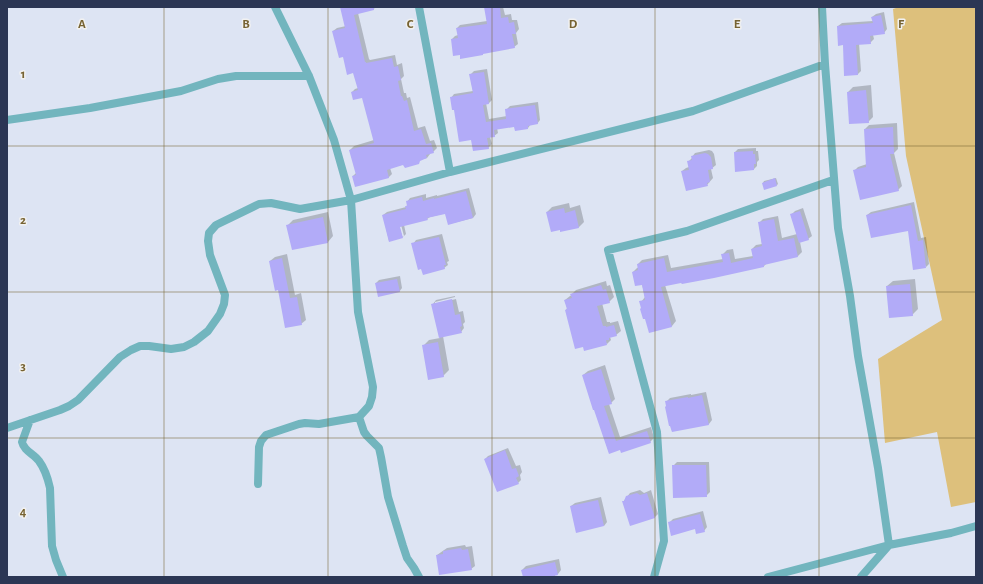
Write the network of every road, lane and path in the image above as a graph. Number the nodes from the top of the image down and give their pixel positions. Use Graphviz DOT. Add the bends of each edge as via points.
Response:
graph roads {
  1 [pos="275,7"];
  2 [pos="419,7"];
  3 [pos="822,7"];
  4 [pos="825,64"];
  5 [pos="309,76"];
  6 [pos="7,120"];
  7 [pos="450,172"];
  8 [pos="834,180"];
  9 [pos="351,200"];
  10 [pos="359,417"];
  11 [pos="30,420"];
  12 [pos="7,428"];
  13 [pos="258,484"];
  14 [pos="976,526"];
  15 [pos="889,545"];
  16 [pos="63,577"];
  17 [pos="419,577"];
  18 [pos="654,577"];
  19 [pos="768,577"];
  20 [pos="861,577"];
  1 -- 5 [label="street"];
  2 -- 7 [label="street"];
  3 -- 4 [label="street"];
  4 -- 7 [label="street" via="693,111"];
  4 -- 8 [label="street"];
  5 -- 6 [label="street" via="236,76 218,79 181,92"];
  5 -- 9 [label="street" via="334,140"];
  7 -- 9 [label="street"];
  8 -- 15 [label="street" via="838,228"];
  8 -- 18 [label="street" via="687,231 608,250 656,432 664,541"];
  9 -- 10 [label="street" via="358,312 373,387 369,406"];
  9 -- 11 [label="street" via="300,209 271,203 259,204 216,225 209,233 208,241 210,255 224,295 224,304 208,331 184,347 171,349 140,346 131,350 120,357 78,400 60,410"];
  10 -- 13 [label="street" via="319,424 299,424 266,435 259,447"];
  10 -- 17 [label="street" via="364,432 378,448 382,457 388,497 407,558"];
  11 -- 12 [label="street"];
  11 -- 16 [label="street" via="22,442 25,449 38,460 49,482 52,546"];
  14 -- 15 [label="street"];
  15 -- 19 [label="street"];
  15 -- 20 [label="street"];
}
